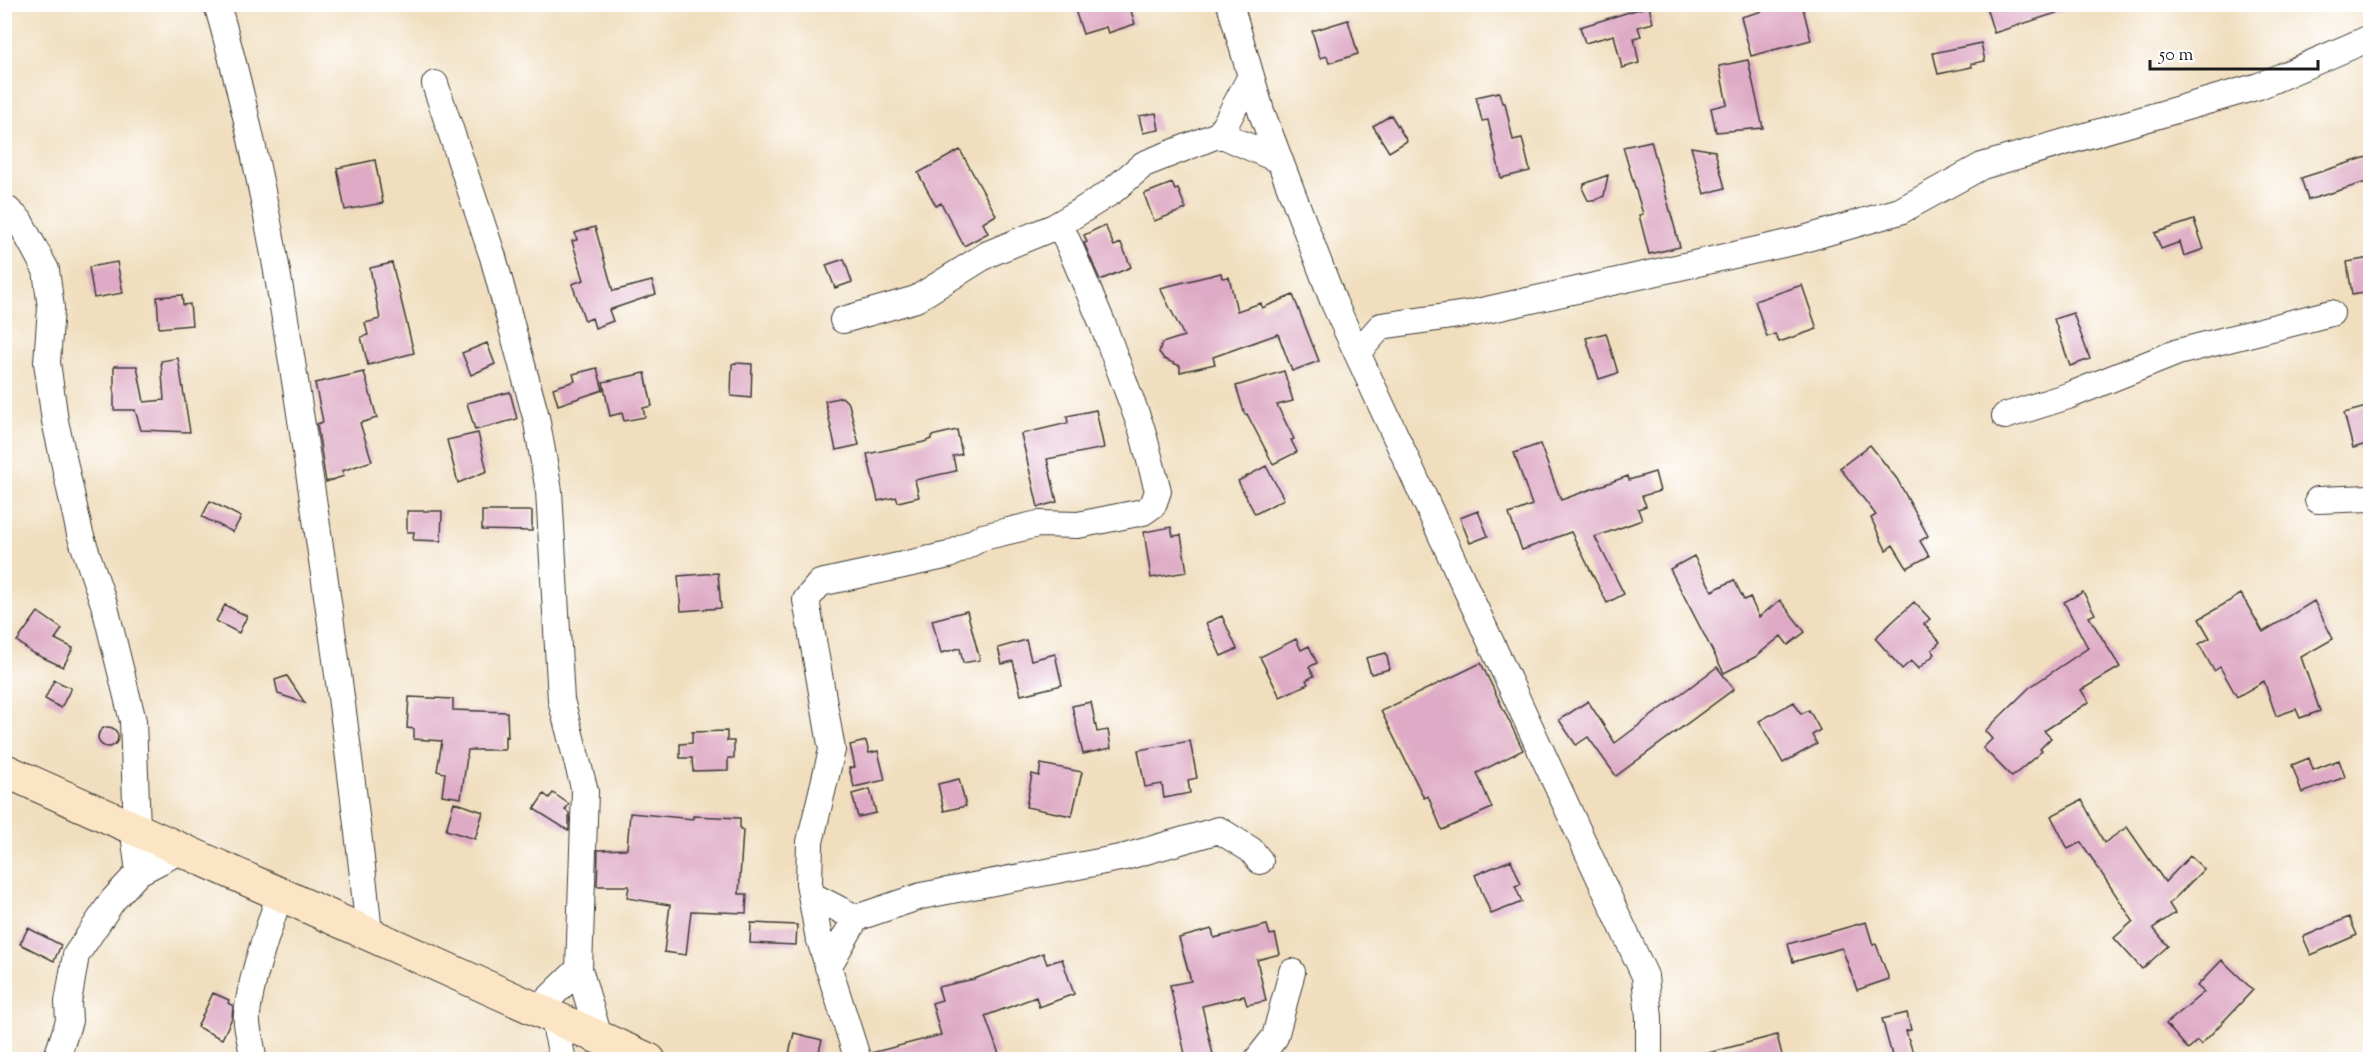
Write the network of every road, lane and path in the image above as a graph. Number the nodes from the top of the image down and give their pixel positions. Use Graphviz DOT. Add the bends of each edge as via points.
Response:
graph roads {
  1 [pos="217,4"];
  2 [pos="1230,4"];
  3 [pos="2370,38"];
  4 [pos="1251,76"];
  5 [pos="435,84"];
  6 [pos="1220,134"];
  7 [pos="1279,160"];
  8 [pos="8,210"];
  9 [pos="1060,224"];
  10 [pos="2331,313"];
  11 [pos="843,320"];
  12 [pos="1357,353"];
  13 [pos="2005,416"];
  14 [pos="2370,498"];
  15 [pos="2318,500"];
  16 [pos="4,770"];
  17 [pos="135,827"];
  18 [pos="183,849"];
  19 [pos="1260,861"];
  20 [pos="140,872"];
  21 [pos="280,893"];
  22 [pos="811,895"];
  23 [pos="856,918"];
  24 [pos="369,933"];
  25 [pos="828,967"];
  26 [pos="579,969"];
  27 [pos="1293,972"];
  28 [pos="545,1013"];
  29 [pos="621,1051"];
  30 [pos="56,1059"];
  31 [pos="253,1059"];
  32 [pos="563,1059"];
  33 [pos="858,1059"];
  34 [pos="1257,1059"];
  35 [pos="1649,1059"];
  1 -- 24 [label="street" via="253,140 289,341 322,559"];
  2 -- 4 [label="street"];
  3 -- 12 [label="street" via="2259,86 1982,166 1900,210 1797,241 1473,313 1381,326"];
  4 -- 6 [label="street"];
  4 -- 7 [label="street"];
  5 -- 26 [label="street" via="493,257 536,417 549,491 561,699 585,791"];
  6 -- 7 [label="street"];
  6 -- 9 [label="street" via="1144,164 1111,192"];
  7 -- 12 [label="street"];
  8 -- 17 [label="street" via="19,220 46,270 51,308 47,362 55,421 80,534 105,607 133,721"];
  9 -- 11 [label="street" via="987,254 916,299"];
  9 -- 22 [label="street" via="1142,429 1158,491 1153,505 1143,512 1078,525 1038,524 983,537 949,555 820,583 807,600 832,750 810,842"];
  10 -- 13 [label="street" via="2178,352 2068,396"];
  12 -- 35 [label="street" via="1646,976"];
  14 -- 15 [label="street"];
  16 -- 17 [label="street"];
  17 -- 18 [label="street"];
  17 -- 20 [label="street"];
  18 -- 20 [label="street"];
  18 -- 21 [label="street"];
  19 -- 23 [label="street" via="1251,850 1219,830 1125,856 921,896"];
  20 -- 30 [label="street" via="113,900 76,955 69,1021"];
  21 -- 24 [label="street"];
  21 -- 31 [label="street" via="247,1016"];
  22 -- 23 [label="street"];
  22 -- 25 [label="street"];
  23 -- 25 [label="street"];
  24 -- 28 [label="street"];
  25 -- 33 [label="street"];
  26 -- 28 [label="street"];
  26 -- 29 [label="street"];
  27 -- 34 [label="street" via="1275,1037"];
  28 -- 29 [label="street"];
  28 -- 32 [label="street"];
}
